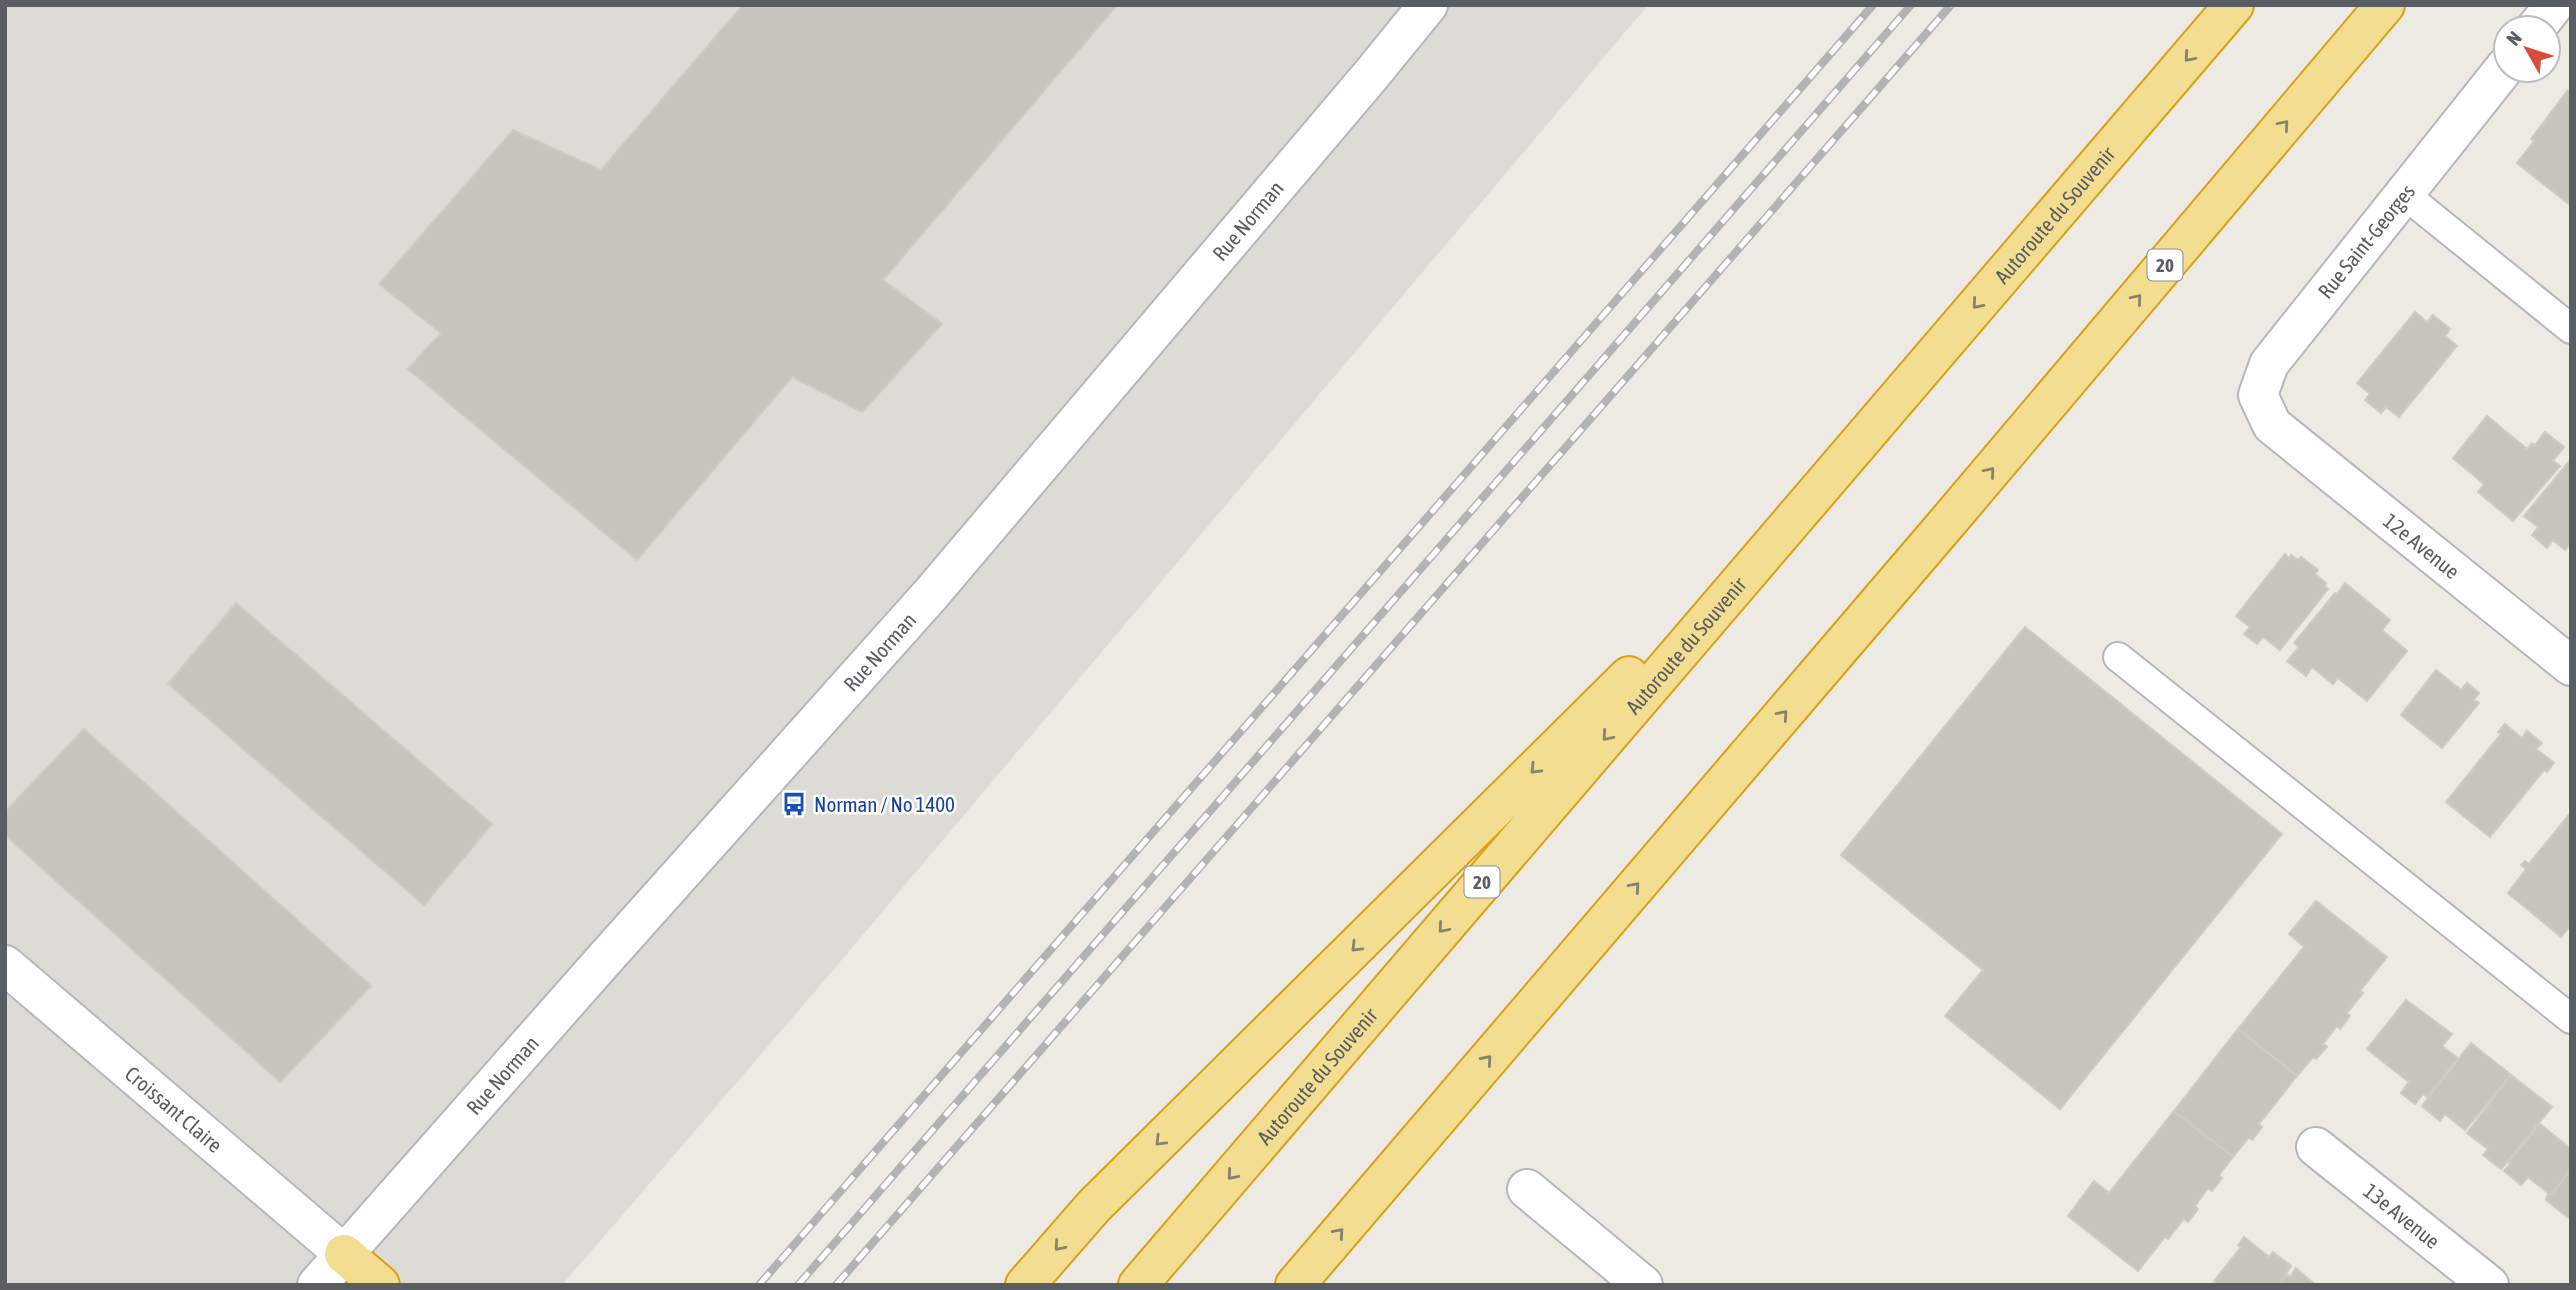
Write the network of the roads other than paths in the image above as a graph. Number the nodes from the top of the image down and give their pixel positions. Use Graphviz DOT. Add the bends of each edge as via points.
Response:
graph roads {
  1 [pos="1428,5"];
  2 [pos="2234,5"];
  3 [pos="2385,5"];
  4 [pos="2492,84"];
  5 [pos="2404,194"];
  6 [pos="2571,329"];
  7 [pos="2272,425"];
  8 [pos="1827,480"];
  9 [pos="2118,657"];
  10 [pos="2571,666"];
  11 [pos="5,965"];
  12 [pos="2571,1019"];
  13 [pos="2316,1147"];
  14 [pos="1527,1189"];
  15 [pos="344,1254"];
  16 [pos="317,1285"];
  17 [pos="380,1285"];
  18 [pos="1025,1285"];
  19 [pos="1138,1285"];
  20 [pos="1295,1285"];
  21 [pos="1643,1285"];
  22 [pos="2489,1285"];
  1 -- 15 [label="street, Rue Norman" via="938,585"];
  2 -- 8 [label="highway, Autoroute du Souvenir / 20, one-way"];
  20 -- 3 [label="highway, 20, one-way"];
  4 -- 5 [label="street, Rue Saint-Georges"];
  5 -- 6 [label="lane"];
  5 -- 7 [label="street, Rue Saint-Georges" via="2269,364 2258,395"];
  7 -- 10 [label="street, 12e Avenue"];
  8 -- 18 [label="highway, one-way" via="1104,1196"];
  8 -- 19 [label="highway, Autoroute du Souvenir / 20, one-way"];
  9 -- 12 [label="lane"];
  11 -- 15 [label="street, Croissant Claire"];
  13 -- 22 [label="street, 13e Avenue"];
  14 -- 21 [label="street"];
  15 -- 16 [label="street, Rue Norman"];
  15 -- 17 [label="highway"];
}
